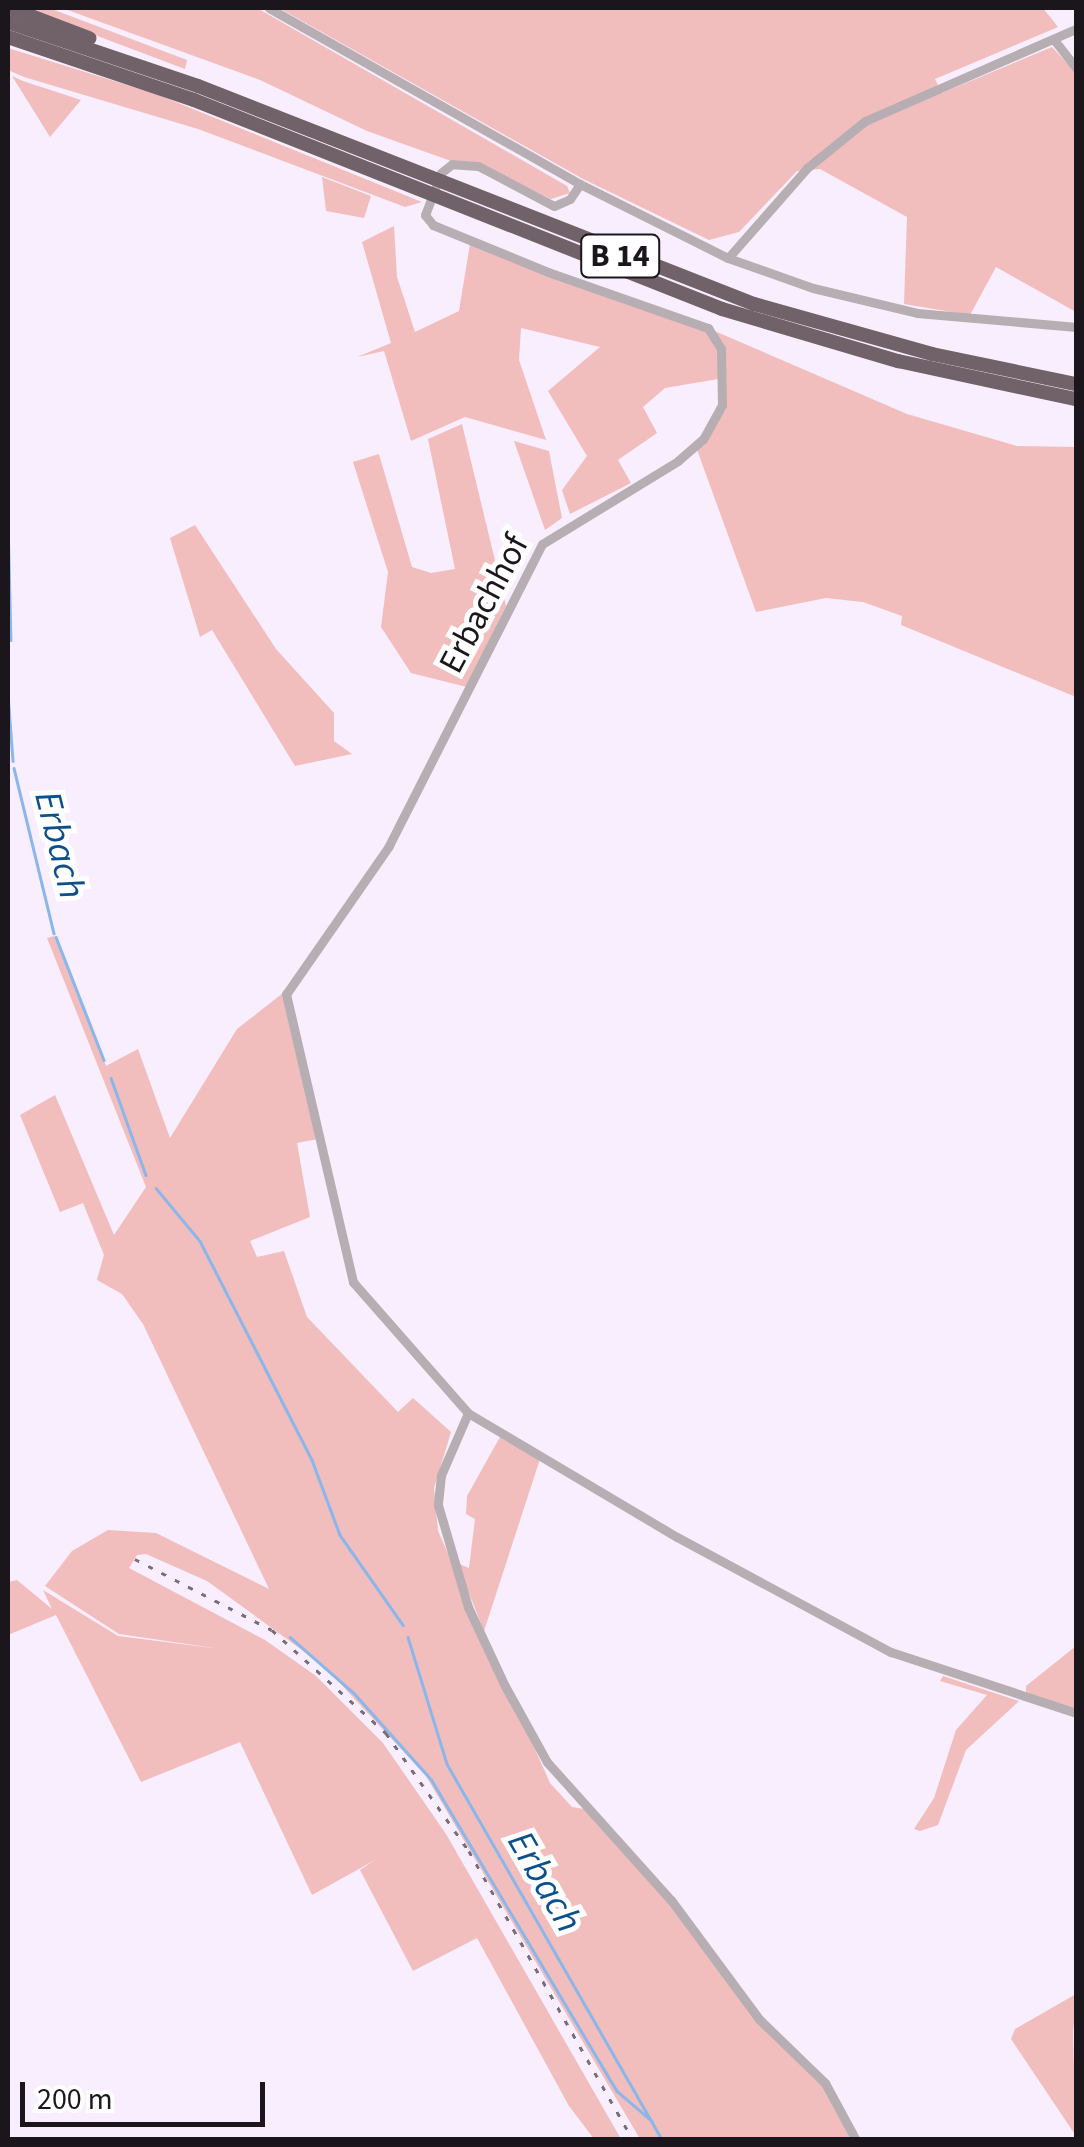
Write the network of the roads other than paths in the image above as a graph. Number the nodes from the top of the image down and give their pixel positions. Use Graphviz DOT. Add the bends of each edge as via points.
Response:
graph roads {
  1 [pos="10,8"];
  2 [pos="269,8"];
  3 [pos="8,22"];
  4 [pos="1076,29"];
  5 [pos="8,37"];
  6 [pos="1055,41"];
  7 [pos="114,56"];
  8 [pos="1076,68"];
  9 [pos="421,184"];
  10 [pos="580,184"];
  11 [pos="447,195"];
  12 [pos="728,258"];
  13 [pos="1076,327"];
  14 [pos="1076,384"];
  15 [pos="1076,399"];
  16 [pos="468,1413"];
  17 [pos="1076,1713"];
  18 [pos="856,2140"];
  1 -- 7 [label="highway" via="94,40"];
  2 -- 10 [label="street"];
  3 -- 7 [label="highway, B 14"];
  4 -- 6 [label="street"];
  5 -- 9 [label="highway, B 14"];
  6 -- 8 [label="street"];
  6 -- 12 [label="street" via="864,121 807,168"];
  7 -- 9 [label="highway, B 14"];
  9 -- 11 [label="highway, B 14"];
  10 -- 12 [label="street"];
  10 -- 16 [label="street, Erbachhof" via="554,206 478,166 452,164 441,172 425,215 433,225 548,272 708,328 720,349 722,404 703,438 678,460 542,544 398,830 286,994 353,1282"];
  11 -- 14 [label="highway, B 14" via="754,304 932,354"];
  11 -- 15 [label="highway, B 14" via="757,320 922,367"];
  12 -- 13 [label="street" via="813,288 917,313"];
  16 -- 17 [label="street" via="677,1537 891,1652"];
  16 -- 18 [label="street" via="441,1474 438,1505 468,1607 505,1686 547,1762 672,1900 759,2019 825,2083"];
}
